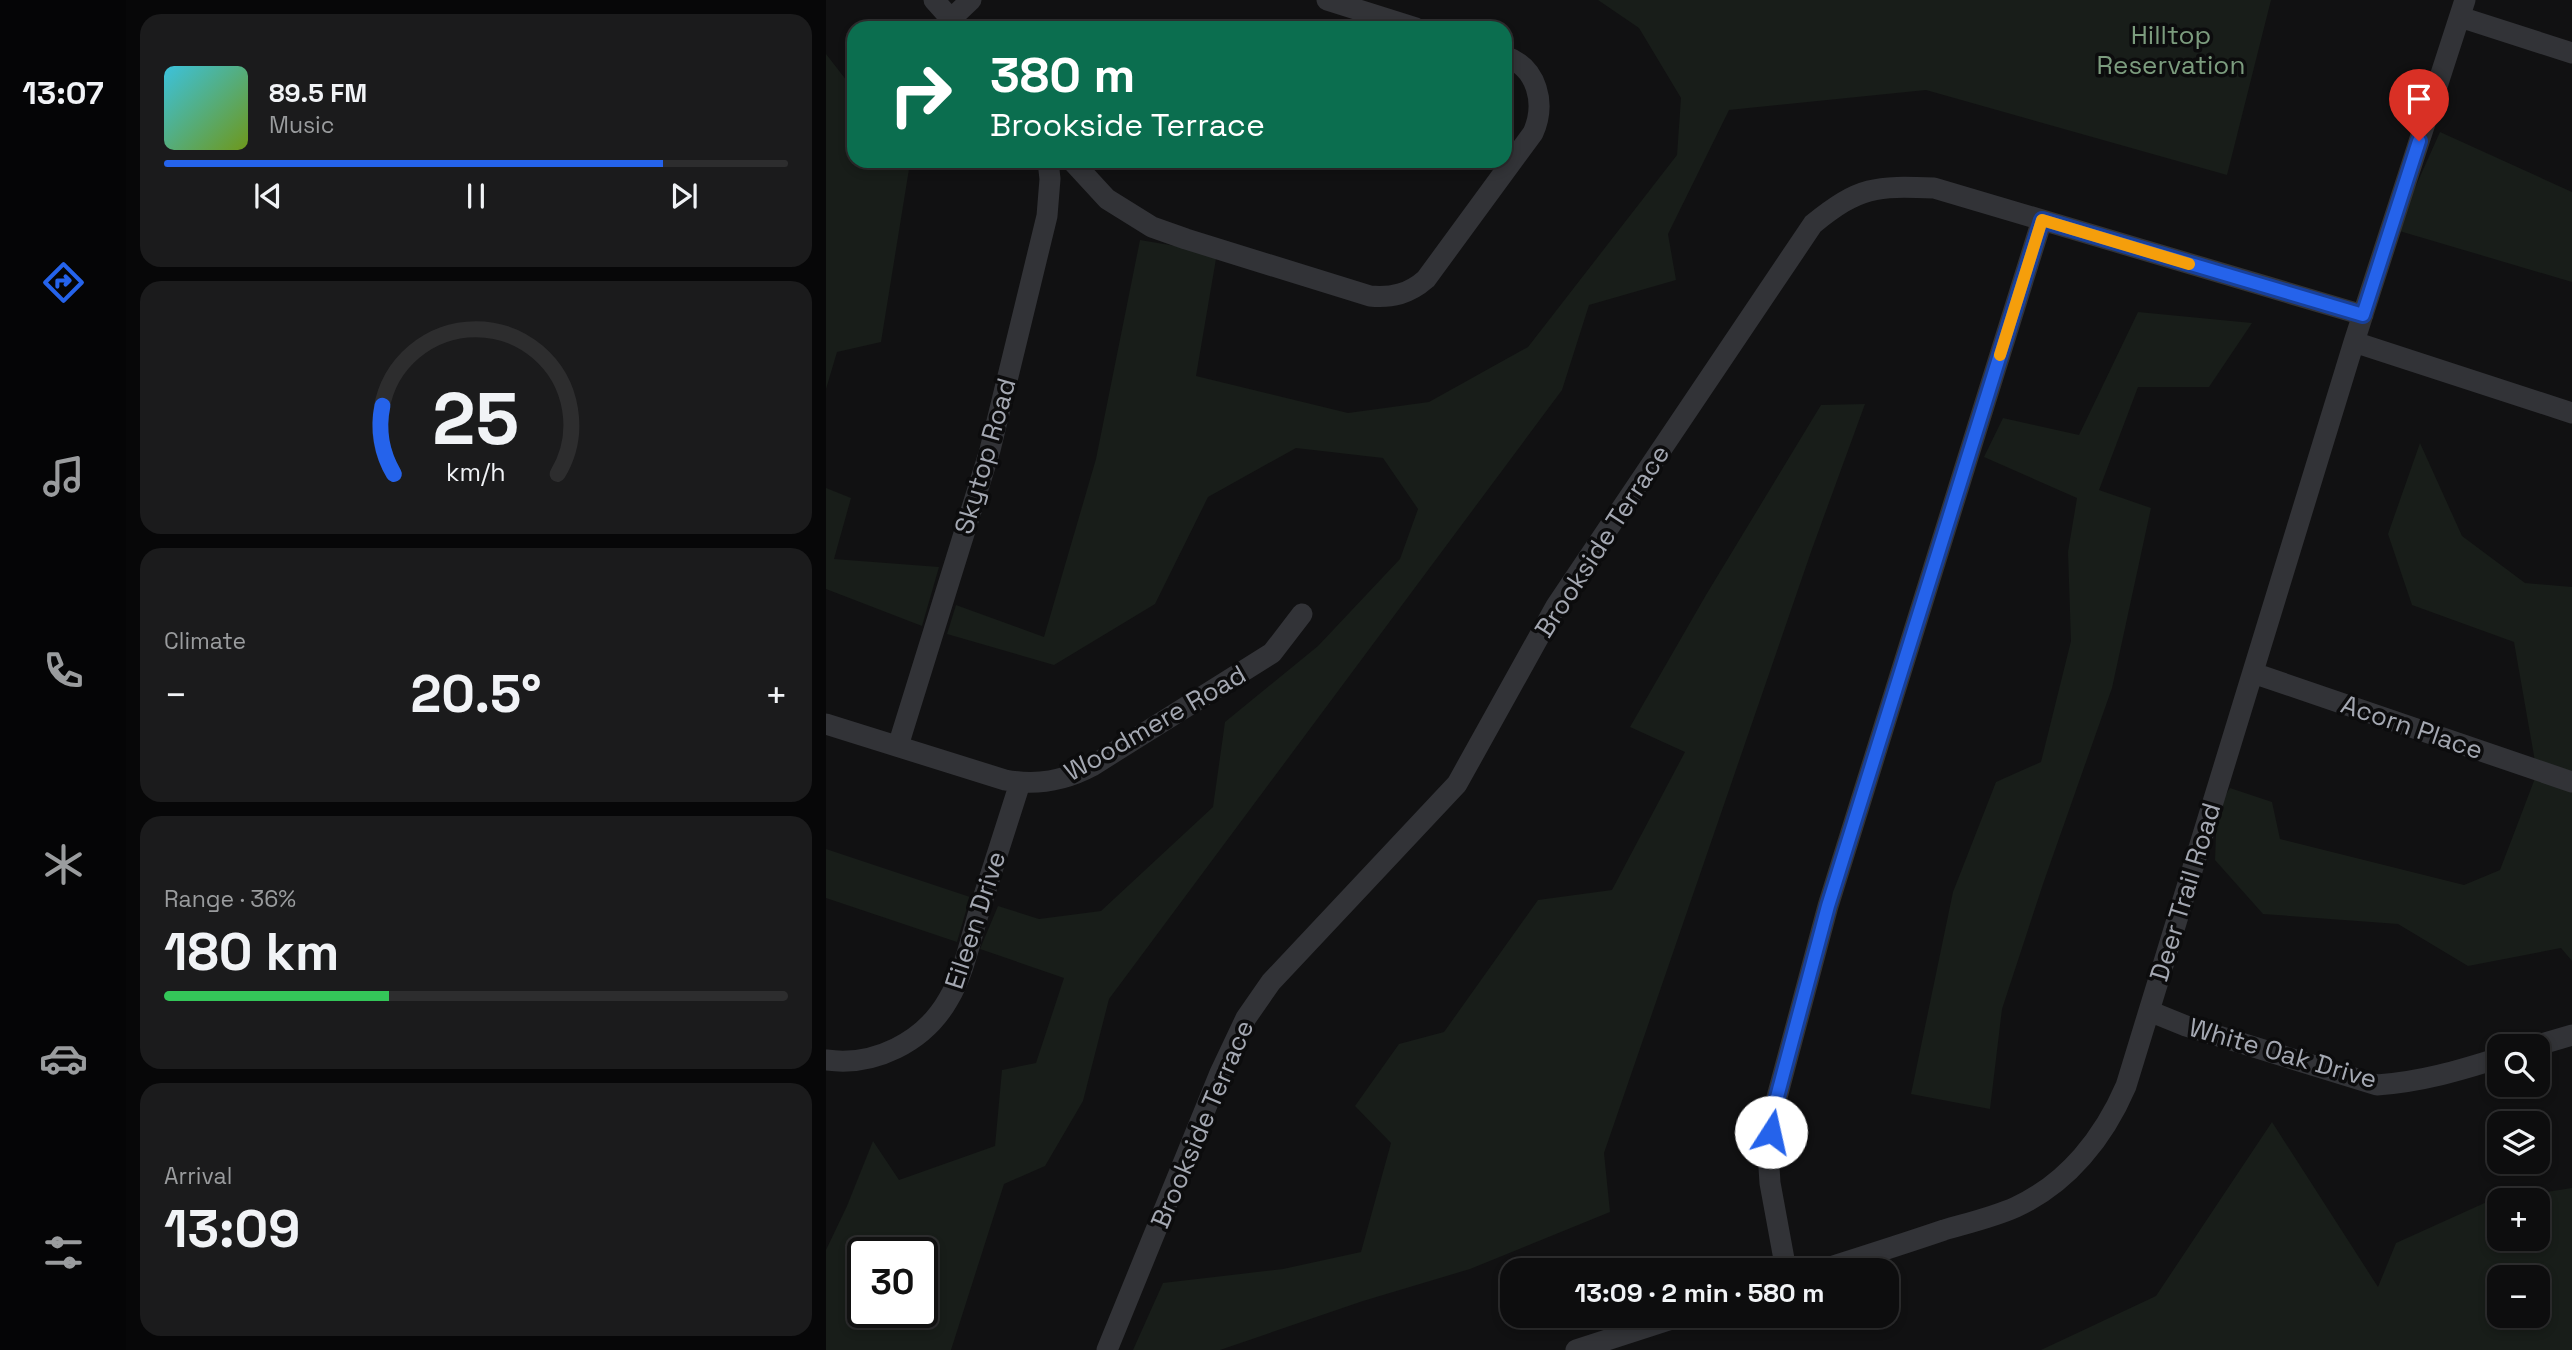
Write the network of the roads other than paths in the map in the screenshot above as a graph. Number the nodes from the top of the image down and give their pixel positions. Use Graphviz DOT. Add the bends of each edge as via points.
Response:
graph roads {
  1 [pos="934,0"];
  2 [pos="971,0"];
  3 [pos="1327,0"];
  4 [pos="2463,8"];
  5 [pos="952,21"];
  6 [pos="957,21"];
  7 [pos="1394,21"];
  8 [pos="2572,53"];
  9 [pos="1512,60"];
  10 [pos="1512,162"];
  11 [pos="1049,168"];
  12 [pos="1078,168"];
  13 [pos="1508,168"];
  14 [pos="2042,220"];
  15 [pos="2363,315"];
  16 [pos="2354,342"];
  17 [pos="2572,413"];
  18 [pos="1302,614"];
  19 [pos="2253,673"];
  20 [pos="826,724"];
  21 [pos="898,746"];
  22 [pos="2572,782"];
  23 [pos="1020,783"];
  24 [pos="2149,1011"];
  25 [pos="2572,1035"];
  26 [pos="2550,1042"];
  27 [pos="826,1060"];
  28 [pos="2487,1062"];
  29 [pos="1784,1258"];
  30 [pos="1858,1258"];
  31 [pos="1644,1328"];
  32 [pos="1107,1350"];
  33 [pos="1576,1350"];
  1 -- 5 [label="street"];
  2 -- 6 [label="street"];
  3 -- 7 [label="street"];
  4 -- 8 [label="street"];
  4 -- 15 [label="street"];
  9 -- 10 [label="street" via="1522,66 1537,88 1540,111 1533,133"];
  11 -- 21 [label="street, Skytop Road" via="1047,216 990,450"];
  12 -- 13 [label="street" via="1121,209 1152,226 1370,296 1391,297 1410,291 1432,272"];
  14 -- 15 [label="street, Brookside Terrace"];
  14 -- 29 [label="street" via="1828,906 1773,1112 1770,1184"];
  14 -- 32 [label="street, Brookside Terrace" via="1934,188 1898,187 1865,190 1814,224 1556,606 1457,785 1272,982 1246,1018"];
  15 -- 16 [label="street, Deer Trail Road"];
  16 -- 17 [label="street"];
  16 -- 19 [label="street, Deer Trail Road"];
  18 -- 23 [label="street, Woodmere Road" via="1272,653 1092,766 1050,782"];
  19 -- 22 [label="street, Acorn Place"];
  19 -- 24 [label="street, Deer Trail Road"];
  20 -- 21 [label="street, Woodmere Road"];
  21 -- 23 [label="street, Woodmere Road"];
  23 -- 27 [label="street, Eileen Drive" via="956,984 938,1015 912,1039 882,1055"];
  24 -- 28 [label="street, White Oak Drive" via="2377,1085 2445,1075"];
  24 -- 30 [label="street, Deer Trail Road" via="2117,1108 2092,1146 2059,1179 2016,1207"];
  25 -- 26 [label="street"];
  31 -- 33 [label="street"];
}
